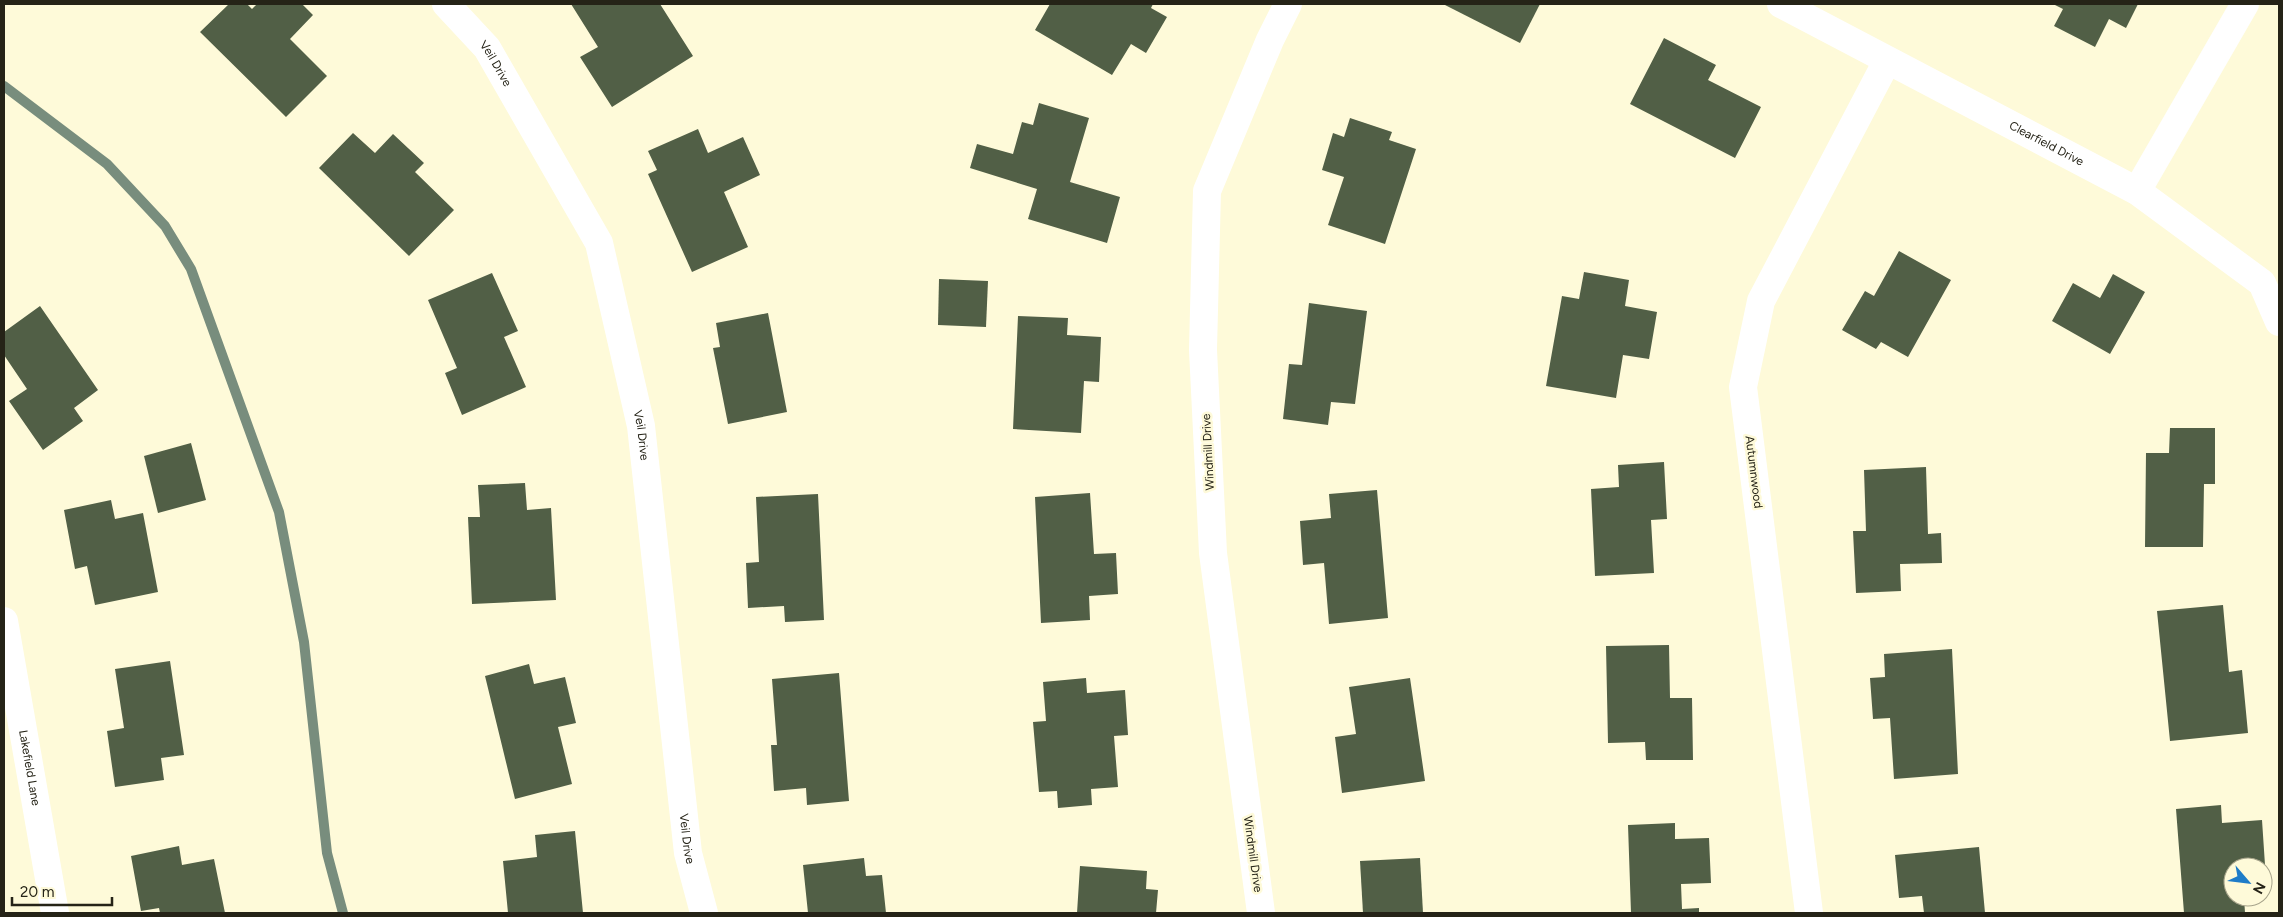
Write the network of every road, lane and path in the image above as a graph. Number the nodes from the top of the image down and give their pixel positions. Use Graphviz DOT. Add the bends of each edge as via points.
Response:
graph roads {
  1 [pos="446,4"];
  2 [pos="1288,4"];
  3 [pos="1781,4"];
  4 [pos="2245,4"];
  5 [pos="1887,61"];
  6 [pos="2137,191"];
  7 [pos="2279,322"];
  8 [pos="4,621"];
  9 [pos="55,913"];
  10 [pos="704,913"];
  11 [pos="1261,913"];
  12 [pos="1809,913"];
  1 -- 10 [label="street, Veil Drive" via="487,48 599,243 641,426 688,853"];
  2 -- 11 [label="street, Windmill Drive" via="1207,191 1203,350 1213,553"];
  3 -- 5 [label="street, Clearfield Drive"];
  4 -- 6 [label="street"];
  5 -- 6 [label="street, Clearfield Drive"];
  5 -- 12 [label="street, Autumnwood" via="1761,301 1743,387"];
  6 -- 7 [label="street, Clearfield Drive" via="2262,283"];
  8 -- 9 [label="street, Lakefield Lane"];
}
